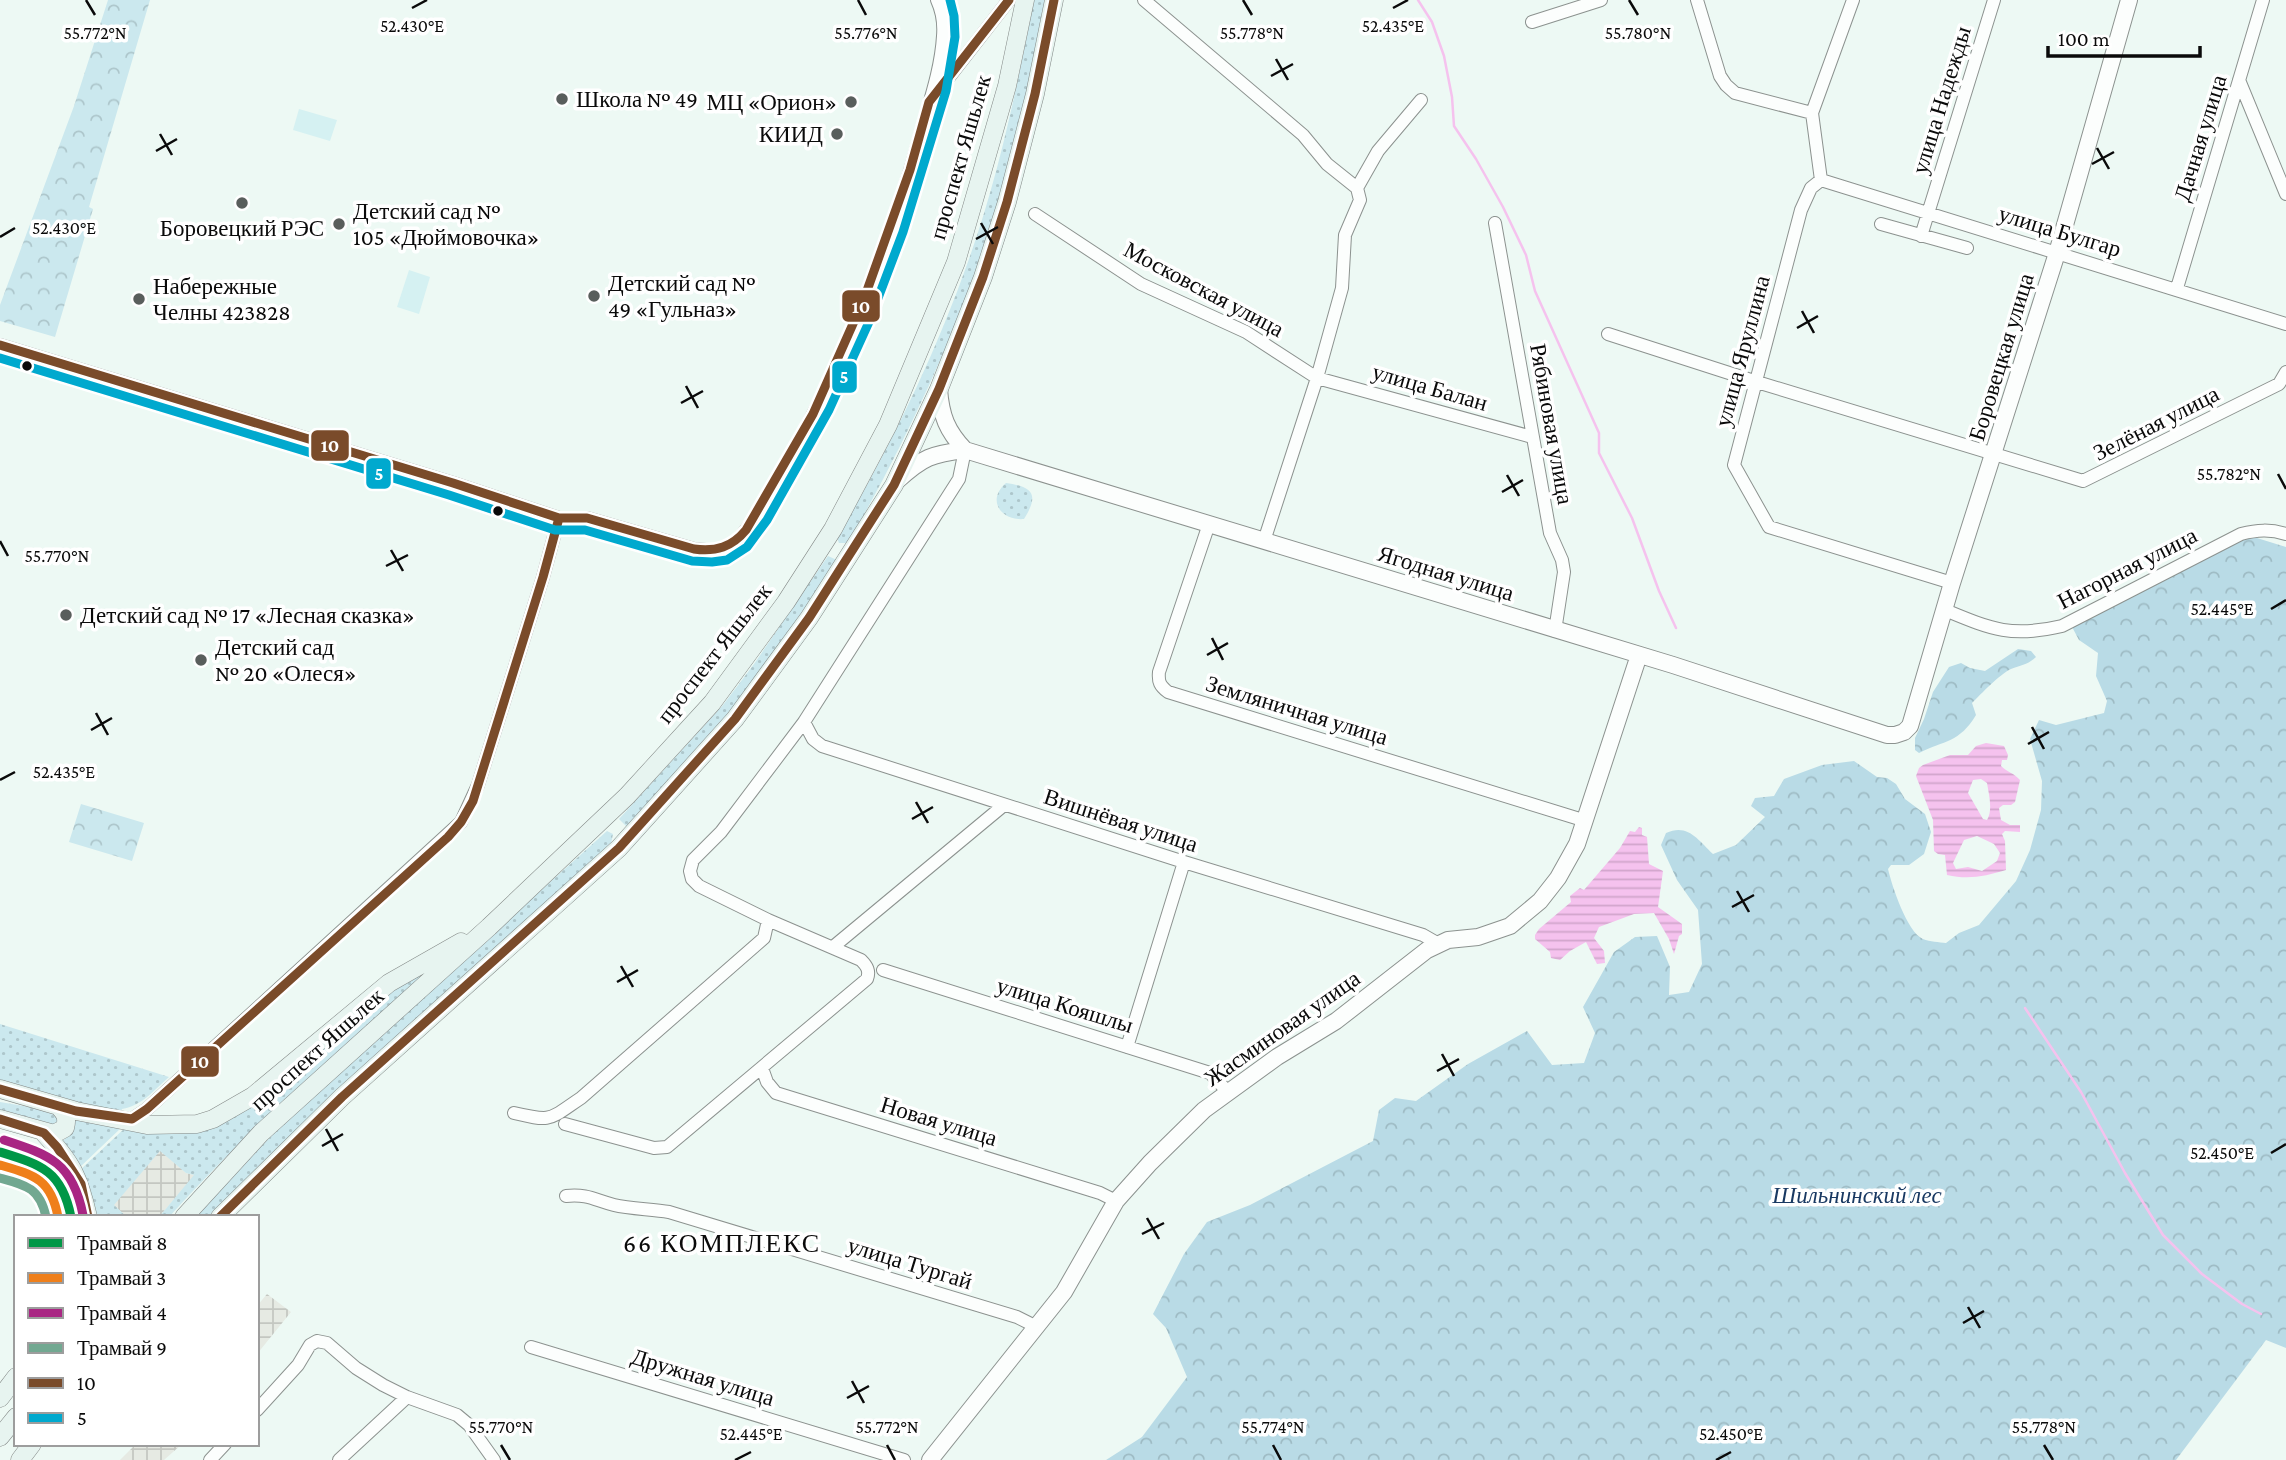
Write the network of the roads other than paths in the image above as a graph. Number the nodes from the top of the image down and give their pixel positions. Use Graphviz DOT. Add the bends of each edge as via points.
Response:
graph roads {
  1 [pos="937,0"];
  2 [pos="1009,0"];
  3 [pos="1025,0"];
  4 [pos="1054,0"];
  5 [pos="1144,0"];
  6 [pos="1697,0"];
  7 [pos="1853,0"];
  8 [pos="1994,0"];
  9 [pos="2129,0"];
  10 [pos="2263,0"];
  11 [pos="1592,1"];
  12 [pos="1532,22"];
  13 [pos="2239,80"];
  14 [pos="1420,100"];
  15 [pos="929,102"];
  16 [pos="1812,113"];
  17 [pos="1821,180"];
  18 [pos="1357,188"];
  19 [pos="2286,194"];
  20 [pos="1928,213"];
  21 [pos="1035,214"];
  22 [pos="1495,223"];
  23 [pos="1881,224"];
  24 [pos="1922,236"];
  25 [pos="1967,248"];
  26 [pos="2057,253"];
  27 [pos="2177,288"];
  28 [pos="2286,324"];
  29 [pos="1608,334"];
  30 [pos="0,345"];
  31 [pos="2286,372"];
  32 [pos="1317,378"];
  33 [pos="1757,382"];
  34 [pos="2279,384"];
  35 [pos="939,390"];
  36 [pos="2286,398"];
  37 [pos="1532,437"];
  38 [pos="965,450"];
  39 [pos="1994,454"];
  40 [pos="894,485"];
  41 [pos="559,518"];
  42 [pos="1209,524"];
  43 [pos="834,529"];
  44 [pos="2286,534"];
  45 [pos="1265,541"];
  46 [pos="854,545"];
  47 [pos="1952,583"];
  48 [pos="1945,610"];
  49 [pos="1555,631"];
  50 [pos="1639,655"];
  51 [pos="804,722"];
  52 [pos="1910,726"];
  53 [pos="1004,805"];
  54 [pos="1586,821"];
  55 [pos="599,822"];
  56 [pos="619,848"];
  57 [pos="1184,862"];
  58 [pos="768,920"];
  59 [pos="489,927"];
  60 [pos="1437,943"];
  61 [pos="833,947"];
  62 [pos="883,970"];
  63 [pos="1127,1046"];
  64 [pos="762,1068"];
  65 [pos="0,1089"];
  66 [pos="1228,1092"];
  67 [pos="58,1106"];
  68 [pos="514,1112"];
  69 [pos="0,1119"];
  70 [pos="124,1119"];
  71 [pos="565,1125"];
  72 [pos="44,1133"];
  73 [pos="566,1196"];
  74 [pos="1116,1201"];
  75 [pos="88,1215"];
  76 [pos="186,1215"];
  77 [pos="222,1215"];
  78 [pos="1037,1327"];
  79 [pos="531,1347"];
  80 [pos="14,1380"];
  81 [pos="407,1397"];
  82 [pos="0,1398"];
  83 [pos="259,1408"];
  84 [pos="14,1420"];
  85 [pos="0,1437"];
  86 [pos="223,1446"];
  87 [pos="210,1460"];
  88 [pos="339,1460"];
  89 [pos="494,1460"];
  90 [pos="904,1460"];
  91 [pos="930,1460"];
  1 -- 15 [label="street" via="943,38"];
  2 -- 15 [label="street"];
  3 -- 43 [label="main road, проспект Яшьлек" via="1007,86 956,262 888,425"];
  4 -- 35 [label="main road" via="1007,202"];
  5 -- 18 [label="street" via="1303,135 1327,164"];
  6 -- 16 [label="street" via="1726,86 1735,93"];
  7 -- 16 [label="street"];
  8 -- 20 [label="street, улица Надежды"];
  9 -- 26 [label="street, Боровецкая улица"];
  10 -- 13 [label="street, Дачная улица"];
  11 -- 12 [label="street"];
  13 -- 19 [label="street"];
  13 -- 27 [label="street, Дачная улица"];
  14 -- 18 [label="street" via="1378,151"];
  15 -- 41 [label="street" via="864,299 813,414 737,541 708,551 587,518"];
  16 -- 17 [label="street"];
  17 -- 20 [label="street, улица Булгар"];
  17 -- 33 [label="street, улица Яруллина" via="1811,188 1801,210"];
  18 -- 32 [label="street" via="1360,200 1345,234 1342,288"];
  20 -- 24 [label="street, улица Надежды"];
  20 -- 26 [label="street, улица Булгар"];
  21 -- 32 [label="street, Московская улица" via="1141,284 1246,332"];
  22 -- 37 [label="street, Рябиновая улица"];
  23 -- 24 [label="street"];
  24 -- 25 [label="street"];
  26 -- 27 [label="street, улица Булгар"];
  26 -- 39 [label="street, Боровецкая улица"];
  27 -- 28 [label="street, улица Булгар"];
  29 -- 33 [label="street, Зелёная улица"];
  30 -- 41 [label="street"];
  31 -- 34 [label="street"];
  32 -- 37 [label="street, улица Балан"];
  32 -- 45 [label="street"];
  33 -- 39 [label="street, Зелёная улица"];
  33 -- 47 [label="street, улица Яруллина" via="1734,464 1769,527"];
  34 -- 36 [label="street"];
  34 -- 39 [label="street, Зелёная улица" via="2083,481"];
  35 -- 38 [label="street" via="945,425"];
  35 -- 40 [label="main road"];
  37 -- 49 [label="street, Рябиновая улица" via="1550,533 1564,572"];
  38 -- 40 [label="street" via="936,454 916,464"];
  38 -- 42 [label="street, Ягодная улица"];
  38 -- 51 [label="street" via="959,479"];
  39 -- 47 [label="street, Боровецкая улица"];
  40 -- 46 [label="main road"];
  41 -- 70 [label="street" via="478,785 461,822 147,1109"];
  42 -- 45 [label="street, Ягодная улица"];
  42 -- 54 [label="street, Земляничная улица" via="1158,672 1161,687"];
  43 -- 46 [label="main road" via="836,553"];
  43 -- 55 [label="main road, проспект Яшьлек" via="712,703"];
  44 -- 48 [label="street, Нагорная улица" via="2258,530 2241,534 2062,626 2040,631 1990,629"];
  45 -- 49 [label="street, Ягодная улица"];
  46 -- 56 [label="main road" via="809,618 735,719"];
  47 -- 48 [label="street, Боровецкая улица"];
  48 -- 52 [label="street, Боровецкая улица"];
  49 -- 50 [label="street, Ягодная улица"];
  50 -- 52 [label="street, Ягодная улица" via="1887,735"];
  50 -- 54 [label="street, Жасминовая улица"];
  51 -- 53 [label="street, Вишнёвая улица" via="822,746"];
  51 -- 58 [label="street" via="721,832 693,860 690,871 699,886"];
  53 -- 57 [label="street, Вишнёвая улица"];
  53 -- 61 [label="street"];
  54 -- 60 [label="street, Жасминовая улица" via="1564,870 1525,914 1490,934"];
  55 -- 56 [label="main road" via="616,825 621,834"];
  55 -- 59 [label="main road, проспект Яшьлек"];
  56 -- 77 [label="main road" via="342,1097"];
  57 -- 60 [label="street, Вишнёвая улица"];
  57 -- 63 [label="street"];
  58 -- 61 [label="street"];
  58 -- 68 [label="street" via="764,938 581,1098 551,1119"];
  59 -- 70 [label="main road" via="389,983 267,1086 229,1111 197,1124 147,1125"];
  59 -- 76 [label="main road, проспект Яшьлек" via="261,1133"];
  60 -- 66 [label="street, Жасминовая улица" via="1336,1021"];
  61 -- 64 [label="street" via="861,960 867,966 867,979"];
  62 -- 63 [label="street, улица Кояшлы"];
  63 -- 66 [label="street, улица Кояшлы" via="1210,1073"];
  64 -- 71 [label="street" via="667,1147 653,1148"];
  64 -- 74 [label="street, Новая улица" via="776,1093"];
  65 -- 67 [label="main road"];
  66 -- 74 [label="street, Жасминовая улица" via="1196,1118"];
  67 -- 70 [label="main road"];
  67 -- 72 [label="main road" via="65,1113 65,1128"];
  69 -- 72 [label="main road"];
  72 -- 75 [label="main road" via="75,1172"];
  73 -- 78 [label="street, улица Тургай" via="584,1195 616,1206 669,1212 1017,1317"];
  74 -- 78 [label="street, Жасминовая улица" via="1069,1285"];
  78 -- 91 [label="street, Жасминовая улица"];
  79 -- 90 [label="street, Дружная улица"];
  80 -- 82 [label="main road"];
  81 -- 83 [label="street" via="356,1368 327,1343 317,1341"];
  81 -- 88 [label="street"];
  81 -- 89 [label="street" via="457,1415 470,1425"];
  84 -- 85 [label="main road"];
  86 -- 87 [label="street"];
}
